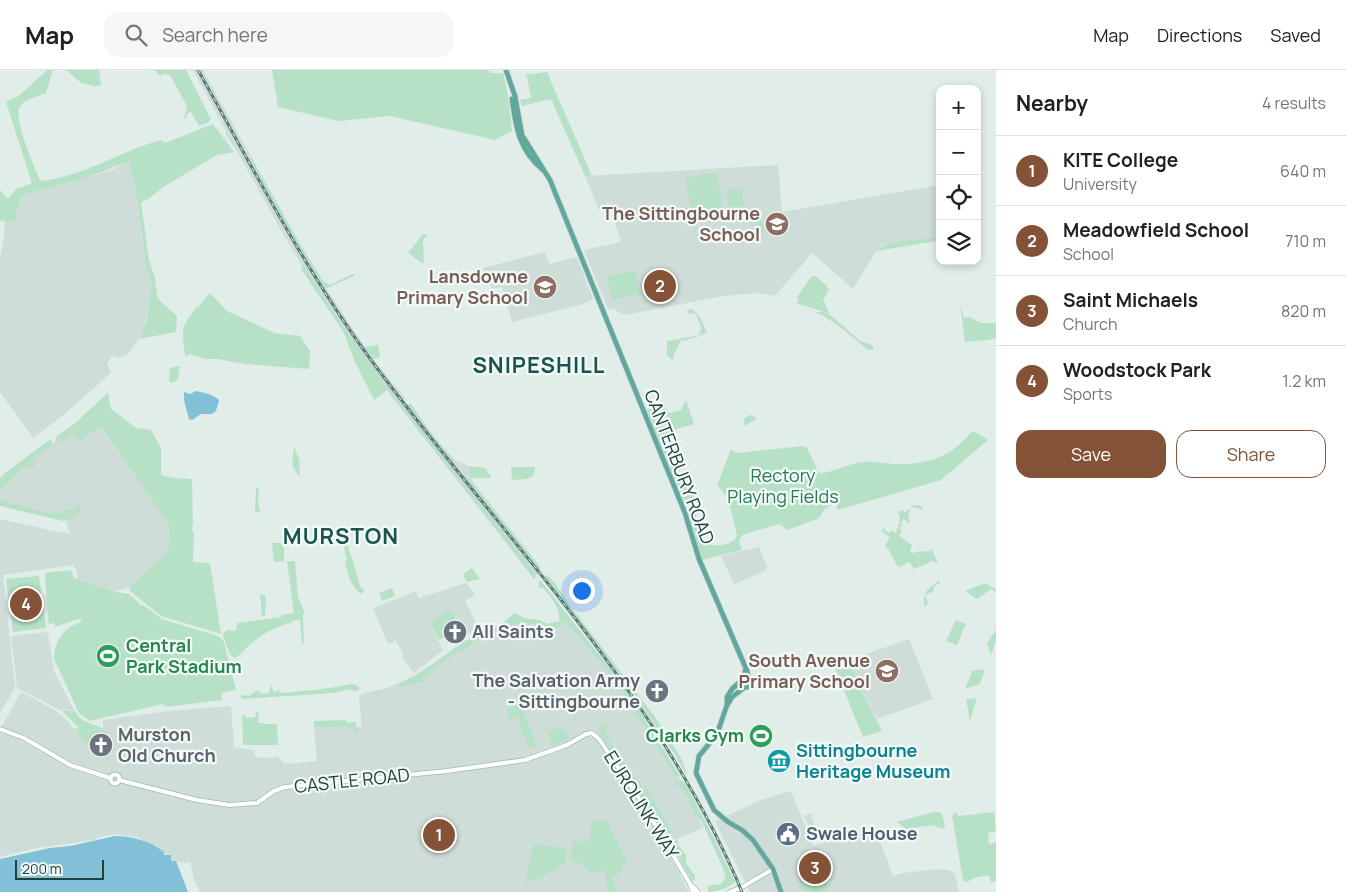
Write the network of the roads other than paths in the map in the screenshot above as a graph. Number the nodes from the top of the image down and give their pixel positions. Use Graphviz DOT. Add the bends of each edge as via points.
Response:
graph roads {
  1 [pos="506,70"];
  2 [pos="744,680"];
  3 [pos="744,688"];
  4 [pos="726,707"];
  5 [pos="0,729"];
  6 [pos="586,734"];
  7 [pos="773,869"];
  8 [pos="690,884"];
  9 [pos="693,892"];
  10 [pos="698,892"];
  11 [pos="730,892"];
  12 [pos="781,892"];
  1 -- 2 [label="main road, CANTERBURY ROAD" via="515,96 522,135 550,180 578,248 747,671"];
  2 -- 3 [label="main road, CANTERBURY ROAD"];
  2 -- 3 [label="main road" via="750,685"];
  2 -- 4 [label="main road" via="732,689"];
  3 -- 4 [label="main road" via="732,697"];
  4 -- 7 [label="main road" via="717,734 700,756 696,773 714,810 745,832"];
  5 -- 6 [label="main road, CASTLE ROAD" via="24,738 70,766 110,778 115,775 119,780 214,804 244,805 285,787 525,760"];
  6 -- 8 [label="main road, EUROLINK WAY" via="599,739 643,804"];
  7 -- 11 [label="main road"];
  7 -- 12 [label="main road"];
  8 -- 9 [label="main road, EUROLINK WAY"];
  8 -- 10 [label="main road, EUROLINK WAY"];
}
